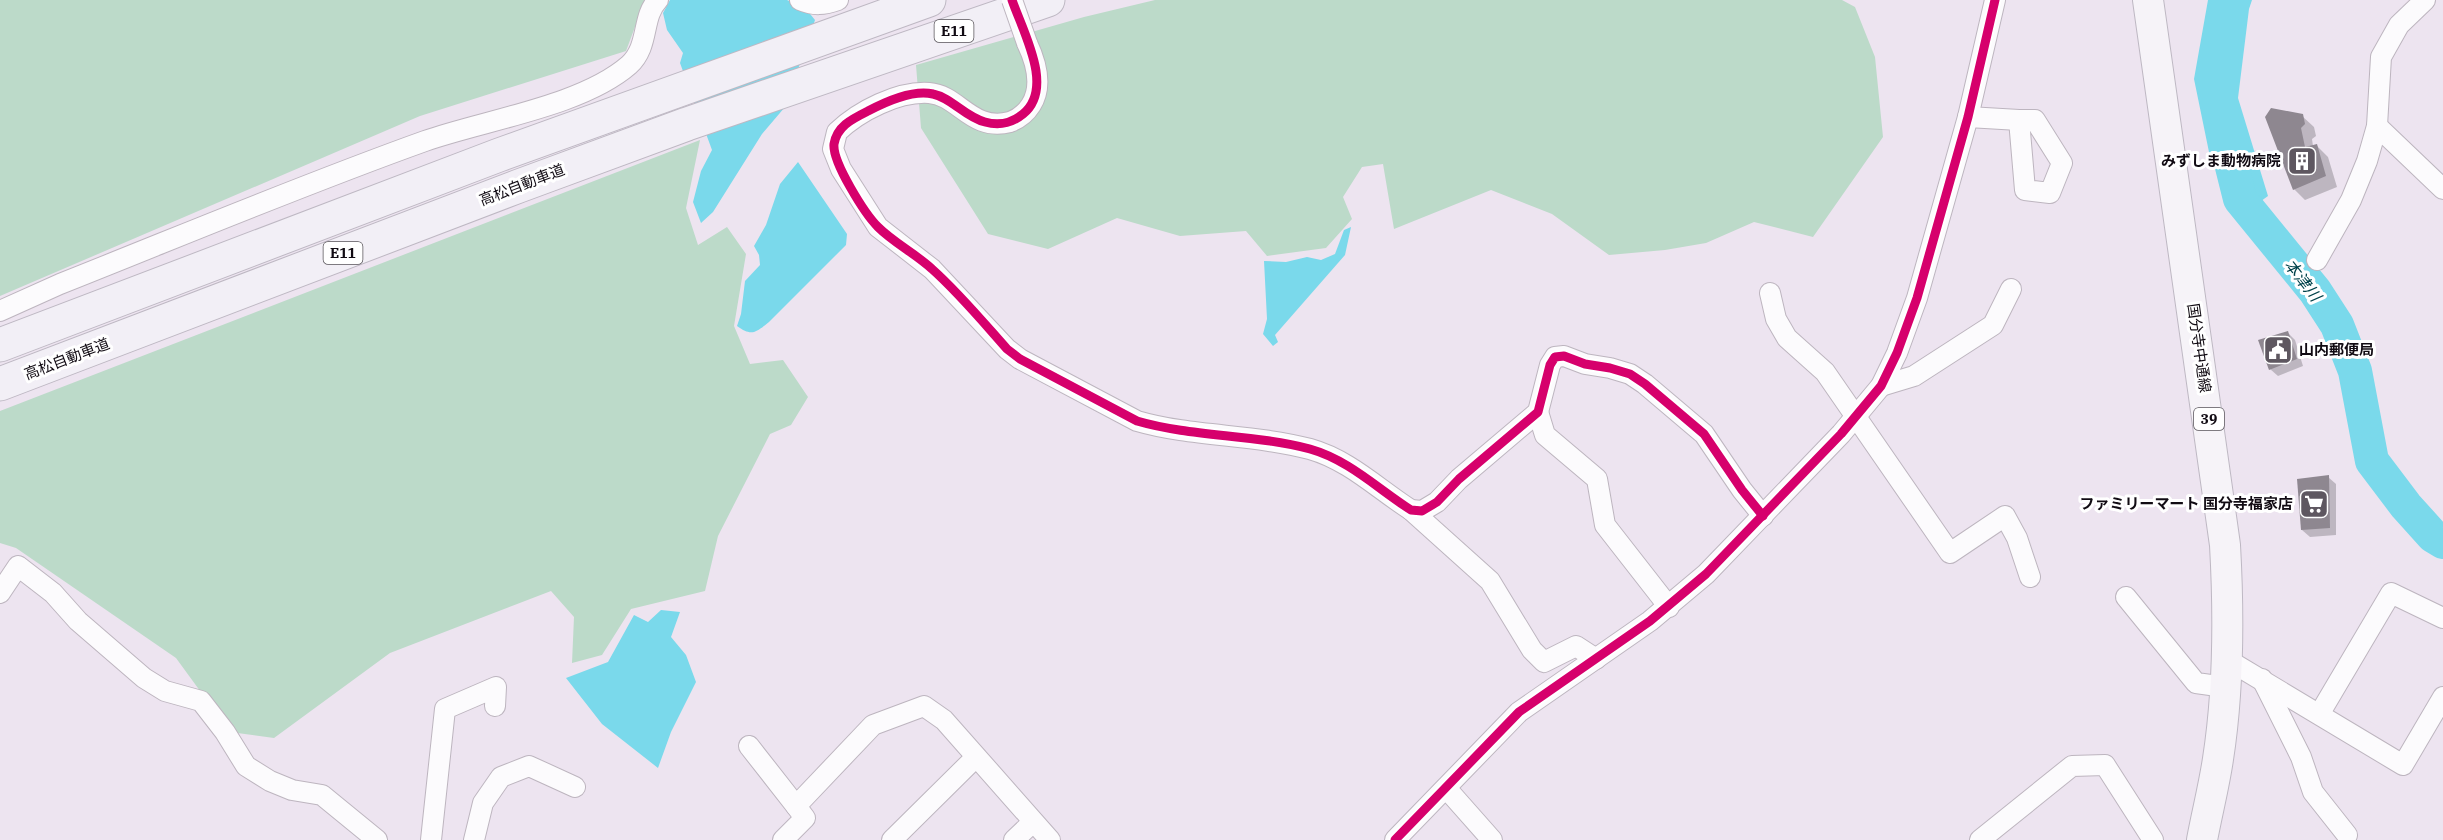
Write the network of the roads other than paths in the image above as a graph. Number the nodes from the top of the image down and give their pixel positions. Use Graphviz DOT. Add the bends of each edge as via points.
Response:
graph roads {
  1 [pos="658,0"];
  2 [pos="800,0"];
  3 [pos="929,0"];
  4 [pos="1012,0"];
  5 [pos="1048,0"];
  6 [pos="1995,0"];
  7 [pos="2148,0"];
  8 [pos="2425,0"];
  9 [pos="841,15"];
  10 [pos="1968,117"];
  11 [pos="2019,120"];
  12 [pos="2377,126"];
  13 [pos="2443,189"];
  14 [pos="2317,260"];
  15 [pos="2010,289"];
  16 [pos="1770,293"];
  17 [pos="0,311"];
  18 [pos="0,345"];
  19 [pos="0,384"];
  20 [pos="1881,386"];
  21 [pos="1538,412"];
  22 [pos="1857,416"];
  23 [pos="1411,510"];
  24 [pos="1764,516"];
  25 [pos="2030,577"];
  26 [pos="0,593"];
  27 [pos="2126,597"];
  28 [pos="1669,607"];
  29 [pos="2443,618"];
  30 [pos="1596,659"];
  31 [pos="2227,674"];
  32 [pos="2262,680"];
  33 [pos="2443,697"];
  34 [pos="495,706"];
  35 [pos="2320,714"];
  36 [pos="749,747"];
  37 [pos="976,757"];
  38 [pos="575,788"];
  39 [pos="1446,788"];
  40 [pos="796,806"];
  41 [pos="1033,822"];
  42 [pos="2347,835"];
  43 [pos="377,840"];
  44 [pos="430,840"];
  45 [pos="474,840"];
  46 [pos="783,840"];
  47 [pos="892,840"];
  48 [pos="1014,840"];
  49 [pos="1050,840"];
  50 [pos="1395,840"];
  51 [pos="1492,840"];
  52 [pos="1980,840"];
  53 [pos="2153,840"];
  54 [pos="2202,840"];
  1 -- 17 [label="street" via="647,19 644,42 631,63 573,97 426,141"];
  2 -- 9 [label="street"];
  3 -- 9 [label="highway, E11"];
  4 -- 23 [label="street, bridge" via="1036,69 1038,88 1028,110 1016,120 984,122 933,94 921,93 859,115 837,132 833,149 841,169 878,227 932,269 1007,349 1113,410 1158,427 1311,449 1353,468"];
  5 -- 19 [label="highway, 高松自動車道 / E11" via="687,124"];
  6 -- 10 [label="street"];
  7 -- 31 [label="main road, 国分寺中通線 / 39" via="2225,545 2229,606"];
  8 -- 12 [label="street" via="2399,25 2381,57"];
  9 -- 18 [label="highway, E11" via="677,90"];
  10 -- 11 [label="street"];
  10 -- 20 [label="street" via="1917,298"];
  12 -- 13 [label="street"];
  12 -- 14 [label="street" via="2351,200"];
  15 -- 20 [label="street" via="1993,325 1914,376"];
  16 -- 22 [label="street" via="1776,320 1787,338 1825,372"];
  20 -- 22 [label="street"];
  21 -- 23 [label="street" via="1437,502 1422,511"];
  21 -- 24 [label="street" via="1555,357 1630,374 1704,435"];
  21 -- 28 [label="street" via="1545,435 1597,478 1605,525"];
  22 -- 24 [label="street"];
  22 -- 25 [label="street" via="1950,553 2005,516"];
  23 -- 30 [label="street" via="1490,581 1532,650 1544,662 1576,646"];
  24 -- 28 [label="street"];
  26 -- 43 [label="street" via="18,566 53,593 78,621 144,678 165,691 201,702 246,766 292,790 322,795"];
  27 -- 31 [label="street" via="2196,683"];
  28 -- 30 [label="street"];
  29 -- 35 [label="street" via="2391,593"];
  30 -- 39 [label="street" via="1534,699"];
  31 -- 32 [label="street"];
  31 -- 54 [label="main road, 国分寺中通線 / 39" via="2218,759"];
  32 -- 35 [label="street"];
  32 -- 42 [label="street" via="2301,757 2313,792"];
  33 -- 35 [label="street" via="2403,765"];
  34 -- 44 [label="street" via="496,687 445,708"];
  36 -- 40 [label="street"];
  37 -- 40 [label="street" via="944,720 924,706 873,725"];
  37 -- 41 [label="street"];
  37 -- 47 [label="street"];
  38 -- 45 [label="street" via="529,766 501,777 483,803"];
  39 -- 50 [label="street"];
  39 -- 51 [label="street"];
  40 -- 46 [label="street" via="805,818"];
  41 -- 48 [label="street"];
  41 -- 49 [label="street"];
  52 -- 53 [label="street" via="2072,766 2105,765"];
}
